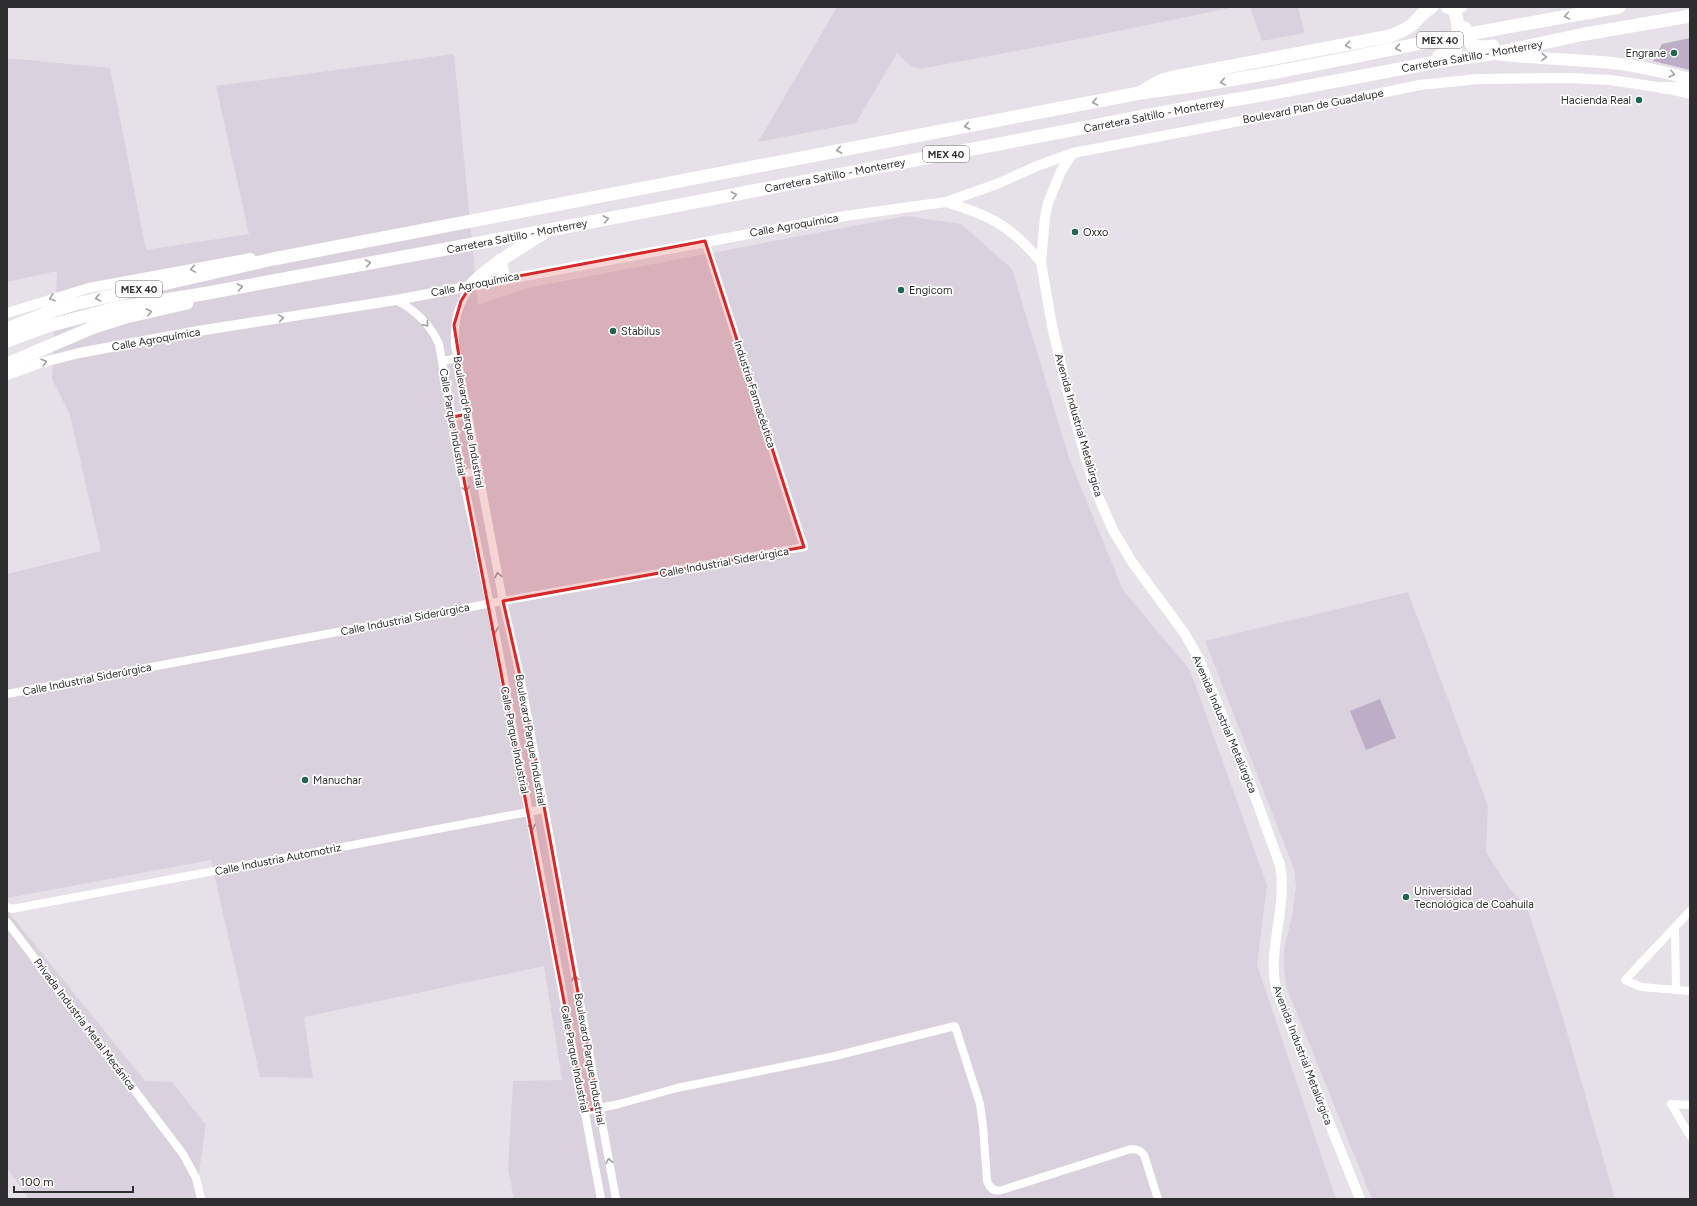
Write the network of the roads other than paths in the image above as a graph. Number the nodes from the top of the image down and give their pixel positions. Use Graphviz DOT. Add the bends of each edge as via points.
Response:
graph roads {
  1 [pos="1619,7"];
  2 [pos="1427,8"];
  3 [pos="1457,8"];
  4 [pos="1690,16"];
  5 [pos="1586,34"];
  6 [pos="1491,54"];
  7 [pos="1690,79"];
  8 [pos="1664,88"];
  9 [pos="1690,88"];
  10 [pos="1140,93"];
  11 [pos="1268,94"];
  12 [pos="1690,94"];
  13 [pos="1073,153"];
  14 [pos="946,202"];
  15 [pos="549,230"];
  16 [pos="705,241"];
  17 [pos="273,259"];
  18 [pos="500,260"];
  19 [pos="1041,262"];
  20 [pos="504,278"];
  21 [pos="471,285"];
  22 [pos="202,294"];
  23 [pos="396,300"];
  24 [pos="7,313"];
  25 [pos="7,329"];
  26 [pos="7,341"];
  27 [pos="458,358"];
  28 [pos="442,361"];
  29 [pos="7,364"];
  30 [pos="7,375"];
  31 [pos="468,414"];
  32 [pos="452,417"];
  33 [pos="478,471"];
  34 [pos="462,474"];
  35 [pos="804,547"];
  36 [pos="503,601"];
  37 [pos="490,604"];
  38 [pos="7,694"];
  39 [pos="544,809"];
  40 [pos="529,812"];
  41 [pos="9,910"];
  42 [pos="1690,911"];
  43 [pos="7,922"];
  44 [pos="1675,928"];
  45 [pos="1676,990"];
  46 [pos="1690,991"];
  47 [pos="1690,1105"];
  48 [pos="599,1108"];
  49 [pos="585,1111"];
  50 [pos="1690,1136"];
  51 [pos="201,1199"];
  52 [pos="601,1199"];
  53 [pos="616,1199"];
  54 [pos="1158,1199"];
  55 [pos="1360,1199"];
  1 -- 10 [label="highway, Carretera Saltillo - Monterrey / MEX 40, one-way" via="1262,75"];
  2 -- 10 [label="highway, one-way" via="1413,24 1390,36 1174,77"];
  3 -- 5 [label="highway" via="1467,39 1474,46 1558,33"];
  3 -- 11 [label="highway" via="1458,42 1451,53 1287,85"];
  4 -- 5 [label="highway, Carretera Saltillo - Monterrey / MEX 40"];
  5 -- 6 [label="highway, Carretera Saltillo - Monterrey / MEX 40"];
  6 -- 7 [label="main road, one-way" via="1614,63"];
  6 -- 11 [label="highway, Carretera Saltillo - Monterrey / MEX 40"];
  8 -- 9 [label="main road"];
  8 -- 12 [label="street, Boulevard Plan de Guadalupe"];
  8 -- 13 [label="street, Boulevard Plan de Guadalupe" via="1610,80 1570,78 1478,79 1420,85"];
  10 -- 17 [label="highway, Carretera Saltillo - Monterrey / MEX 40, one-way"];
  15 -- 11 [label="highway, Carretera Saltillo - Monterrey / MEX 40, one-way"];
  13 -- 14 [label="street, Boulevard Plan de Guadalupe"];
  13 -- 19 [label="street, Avenida Industrial Metalúrgica" via="1061,171 1048,203"];
  14 -- 16 [label="street, Calle Agroquímica" via="845,216"];
  14 -- 19 [label="street" via="992,218 1008,228"];
  15 -- 18 [label="highway"];
  22 -- 15 [label="highway, Carretera Saltillo - Monterrey / MEX 40, one-way"];
  16 -- 20 [label="street, Calle Agroquímica"];
  16 -- 35 [label="street, Industria Farmacéutica"];
  17 -- 24 [label="street, one-way" via="256,257 90,288"];
  17 -- 25 [label="highway, Carretera Saltillo - Monterrey / MEX 40, one-way" via="90,300 52,311"];
  18 -- 20 [label="highway"];
  18 -- 21 [label="highway"];
  19 -- 55 [label="street, Avenida Industrial Metalúrgica" via="1066,386 1097,494 1113,530 1132,562 1185,634 1199,659 1249,780 1280,865 1283,879 1273,961 1276,990"];
  20 -- 21 [label="street, Calle Agroquímica"];
  21 -- 23 [label="street, Calle Agroquímica"];
  21 -- 27 [label="street, Boulevard Parque Industrial" via="461,301 454,325"];
  22 -- 26 [label="highway, Carretera Saltillo - Monterrey / MEX 40" via="116,308 48,326"];
  29 -- 22 [label="highway, one-way" via="94,327 182,305"];
  23 -- 28 [label="street, Calle Parque Industrial, one-way" via="418,314 434,334"];
  30 -- 23 [label="street, Calle Agroquímica, one-way" via="79,353 198,331"];
  27 -- 28 [label="street"];
  27 -- 31 [label="street, Boulevard Parque Industrial"];
  28 -- 32 [label="street, Calle Parque Industrial"];
  31 -- 32 [label="street"];
  31 -- 33 [label="street, Boulevard Parque Industrial"];
  32 -- 34 [label="street, Calle Parque Industrial"];
  33 -- 34 [label="street"];
  36 -- 33 [label="street, Boulevard Parque Industrial, one-way"];
  34 -- 37 [label="street, Calle Parque Industrial, one-way"];
  35 -- 36 [label="street, Calle Industrial Siderúrgica"];
  36 -- 37 [label="street, Calle Industrial Siderúrgica"];
  36 -- 39 [label="street, Boulevard Parque Industrial" via="521,680"];
  37 -- 38 [label="street, Calle Industrial Siderúrgica"];
  37 -- 40 [label="street, Calle Parque Industrial, one-way"];
  39 -- 40 [label="street, Calle Industria Automotriz"];
  48 -- 39 [label="street, Boulevard Parque Industrial, one-way"];
  40 -- 41 [label="street, Calle Industria Automotriz"];
  40 -- 49 [label="street, Calle Parque Industrial, one-way"];
  42 -- 44 [label="street"];
  43 -- 51 [label="street, Privada Industria Metal Mecánica" via="183,1154 196,1178"];
  44 -- 45 [label="street"];
  44 -- 45 [label="street" via="1625,980 1640,987"];
  45 -- 46 [label="street"];
  47 -- 50 [label="street" via="1671,1104"];
  48 -- 49 [label="street"];
  53 -- 48 [label="street, Boulevard Parque Industrial, one-way"];
  48 -- 54 [label="street" via="671,1090 835,1056 955,1026 980,1104 987,1181 991,1188 1002,1190 1137,1149 1144,1156"];
  49 -- 52 [label="street, Calle Parque Industrial"];
}
